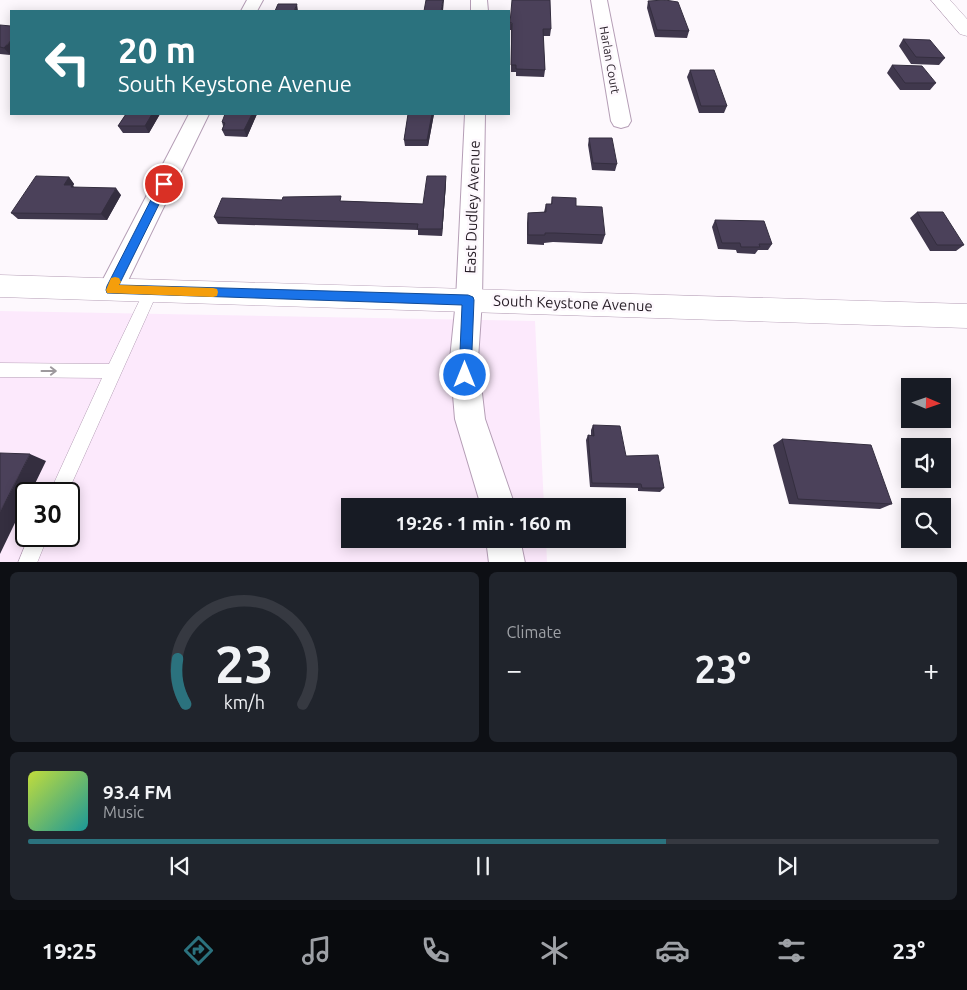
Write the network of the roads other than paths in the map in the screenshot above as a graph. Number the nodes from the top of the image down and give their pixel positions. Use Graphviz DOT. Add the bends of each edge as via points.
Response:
graph roads {
  1 [pos="599,0"];
  2 [pos="940,0"];
  3 [pos="967,29"];
  4 [pos="199,115"];
  5 [pos="475,115"];
  6 [pos="621,121"];
  7 [pos="0,286"];
  8 [pos="112,290"];
  9 [pos="151,291"];
  10 [pos="468,300"];
  11 [pos="967,316"];
  12 [pos="0,370"];
  13 [pos="113,371"];
  14 [pos="63,482"];
  15 [pos="495,498"];
  16 [pos="34,547"];
  17 [pos="504,548"];
  18 [pos="27,562"];
  19 [pos="506,562"];
  1 -- 6 [label="street, Harlan Court"];
  2 -- 3 [label="main road"];
  4 -- 8 [label="street"];
  5 -- 10 [label="street, East Dudley Avenue"];
  7 -- 8 [label="main road, South Keystone Avenue"];
  8 -- 9 [label="main road, South Keystone Avenue"];
  9 -- 10 [label="main road, South Keystone Avenue"];
  9 -- 13 [label="lane"];
  10 -- 11 [label="main road, South Keystone Avenue"];
  10 -- 15 [label="street, East Dudley Avenue" via="464,359 470,419"];
  12 -- 13 [label="lane, one-way"];
  13 -- 14 [label="lane"];
  16 -- 18 [label="lane"];
  17 -- 19 [label="street"];
}
